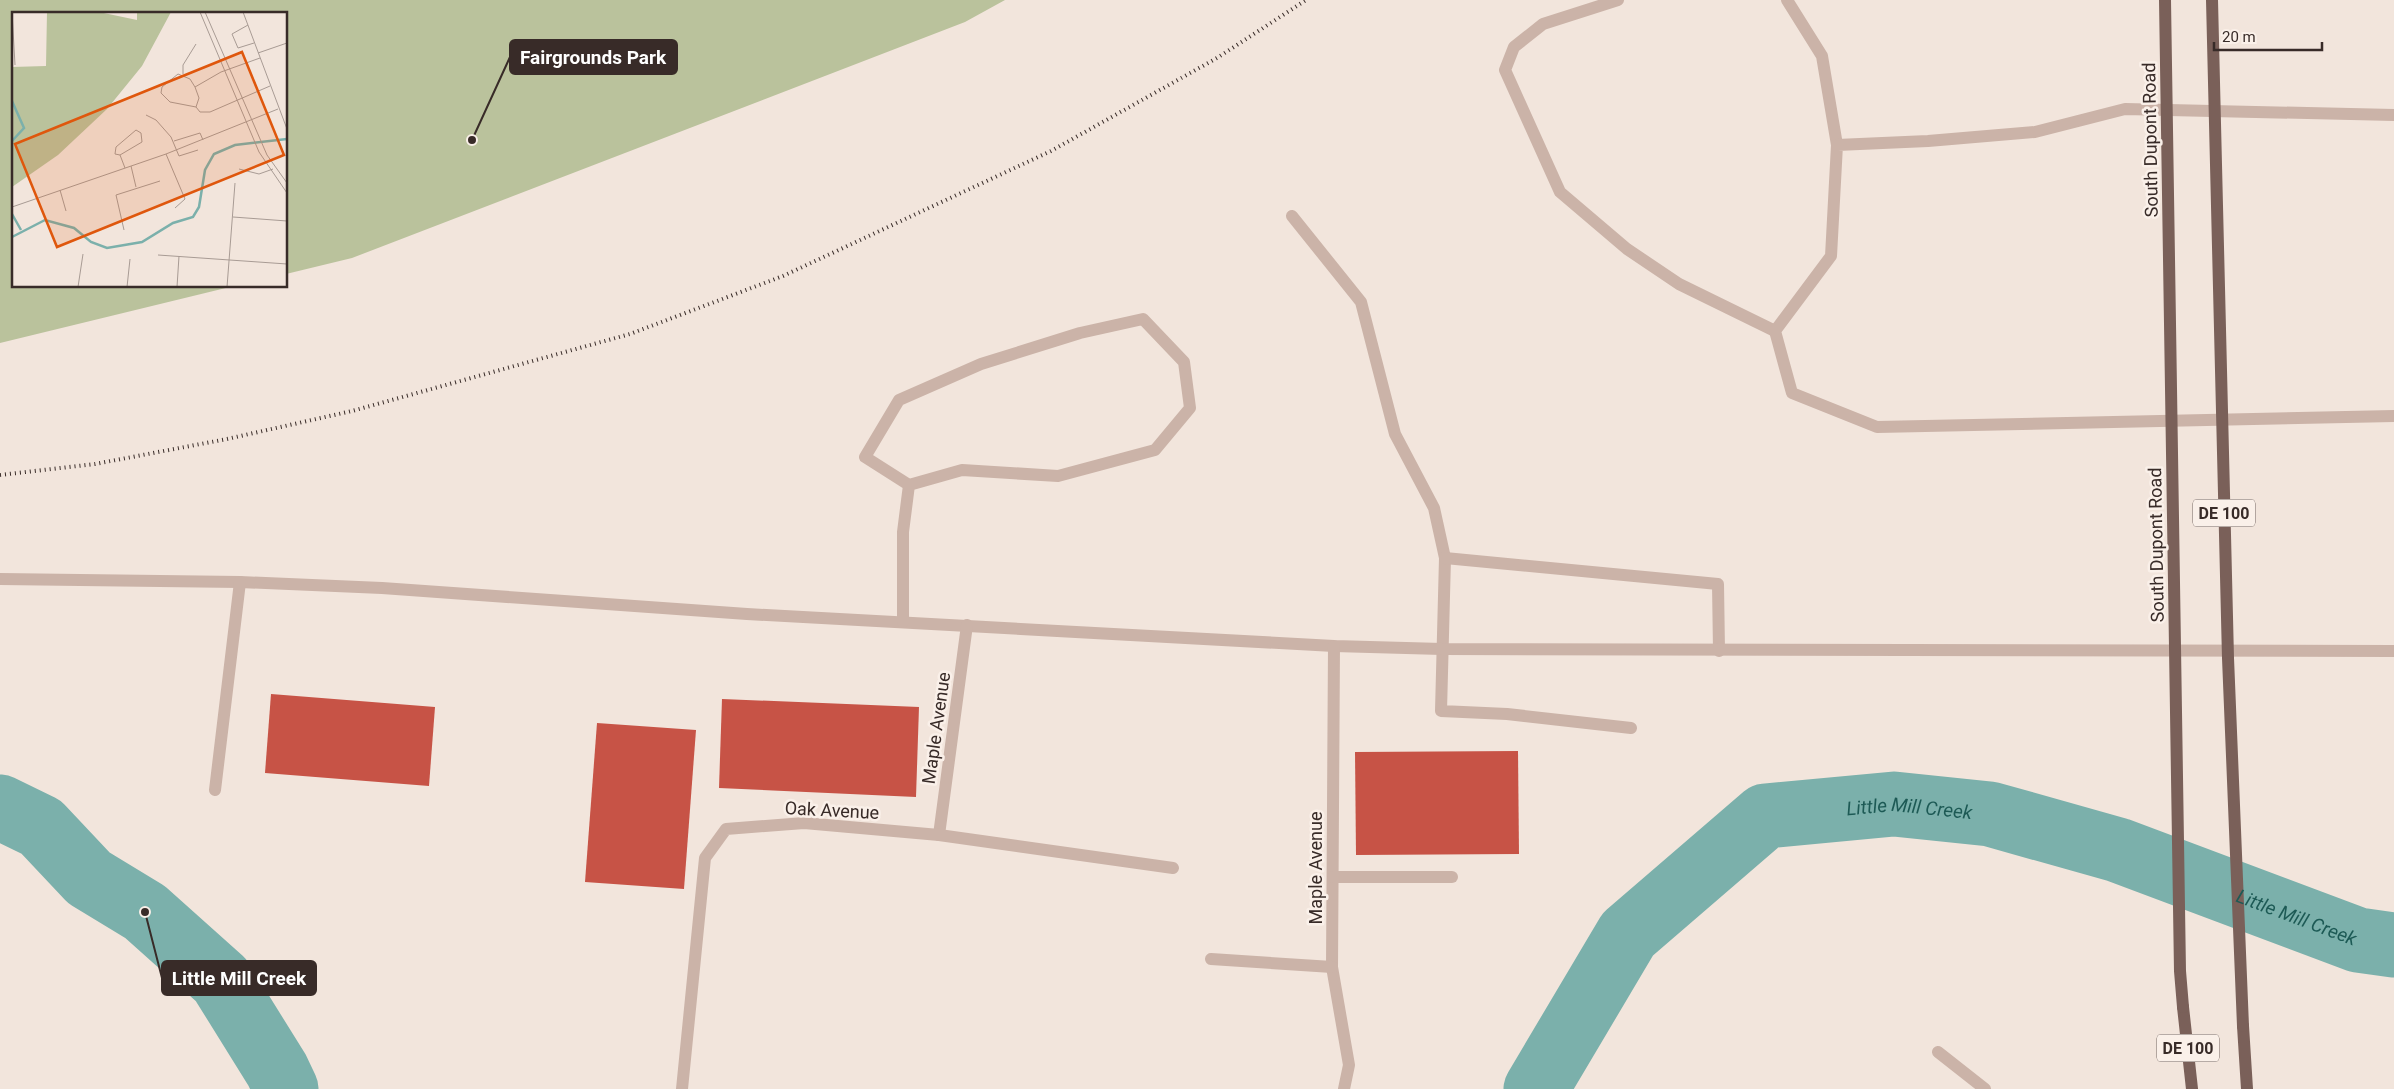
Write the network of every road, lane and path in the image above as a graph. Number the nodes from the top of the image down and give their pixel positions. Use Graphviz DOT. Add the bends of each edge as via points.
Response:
graph roads {
  1 [pos="1618,0"];
  2 [pos="1788,0"];
  3 [pos="2165,0"];
  4 [pos="2212,0"];
  5 [pos="2394,115"];
  6 [pos="1836,145"];
  7 [pos="1292,216"];
  8 [pos="1775,331"];
  9 [pos="2394,416"];
  10 [pos="909,485"];
  11 [pos="1445,558"];
  12 [pos="0,580"];
  13 [pos="240,582"];
  14 [pos="903,622"];
  15 [pos="967,625"];
  16 [pos="1334,646"];
  17 [pos="1442,649"];
  18 [pos="1719,651"];
  19 [pos="2394,652"];
  20 [pos="1631,728"];
  21 [pos="215,790"];
  22 [pos="939,835"];
  23 [pos="1173,868"];
  24 [pos="1333,877"];
  25 [pos="1452,877"];
  26 [pos="1211,959"];
  27 [pos="1332,967"];
  28 [pos="1938,1052"];
  29 [pos="682,1089"];
  30 [pos="1344,1089"];
  31 [pos="1985,1089"];
  32 [pos="2192,1089"];
  33 [pos="2247,1089"];
  1 -- 8 [label="street" via="1543,24 1514,47 1505,70 1560,192 1627,249 1679,284"];
  2 -- 6 [label="street" via="1822,56"];
  3 -- 32 [label="main road, South Dupont Road / DE 100, bridge" via="2180,971"];
  4 -- 33 [label="main road, DE 100, bridge" via="2228,658"];
  5 -- 6 [label="street" via="2125,109 2035,132"];
  6 -- 8 [label="street" via="1831,256"];
  7 -- 11 [label="street" via="1361,302 1395,434 1434,508"];
  8 -- 9 [label="street" via="1792,393 1878,427"];
  10 -- 10 [label="street" via="962,470 1058,476 1156,450 1190,408 1184,362 1143,320 1080,333 981,364 907,396 899,400 865,457"];
  10 -- 14 [label="street" via="903,532"];
  11 -- 17 [label="street"];
  11 -- 18 [label="street" via="1718,584"];
  12 -- 13 [label="street"];
  13 -- 14 [label="street" via="382,588"];
  13 -- 21 [label="street"];
  14 -- 15 [label="street"];
  15 -- 16 [label="street"];
  15 -- 22 [label="street, Maple Avenue"];
  16 -- 17 [label="street"];
  16 -- 24 [label="street, Maple Avenue"];
  17 -- 18 [label="street"];
  17 -- 20 [label="street" via="1440,711 1508,714"];
  18 -- 19 [label="street"];
  22 -- 23 [label="street, Oak Avenue"];
  22 -- 29 [label="street, Oak Avenue" via="804,823 726,829 705,858"];
  24 -- 25 [label="street"];
  24 -- 27 [label="street, Maple Avenue"];
  26 -- 27 [label="street"];
  27 -- 30 [label="street, Maple Avenue" via="1349,1065"];
  28 -- 31 [label="street"];
}
